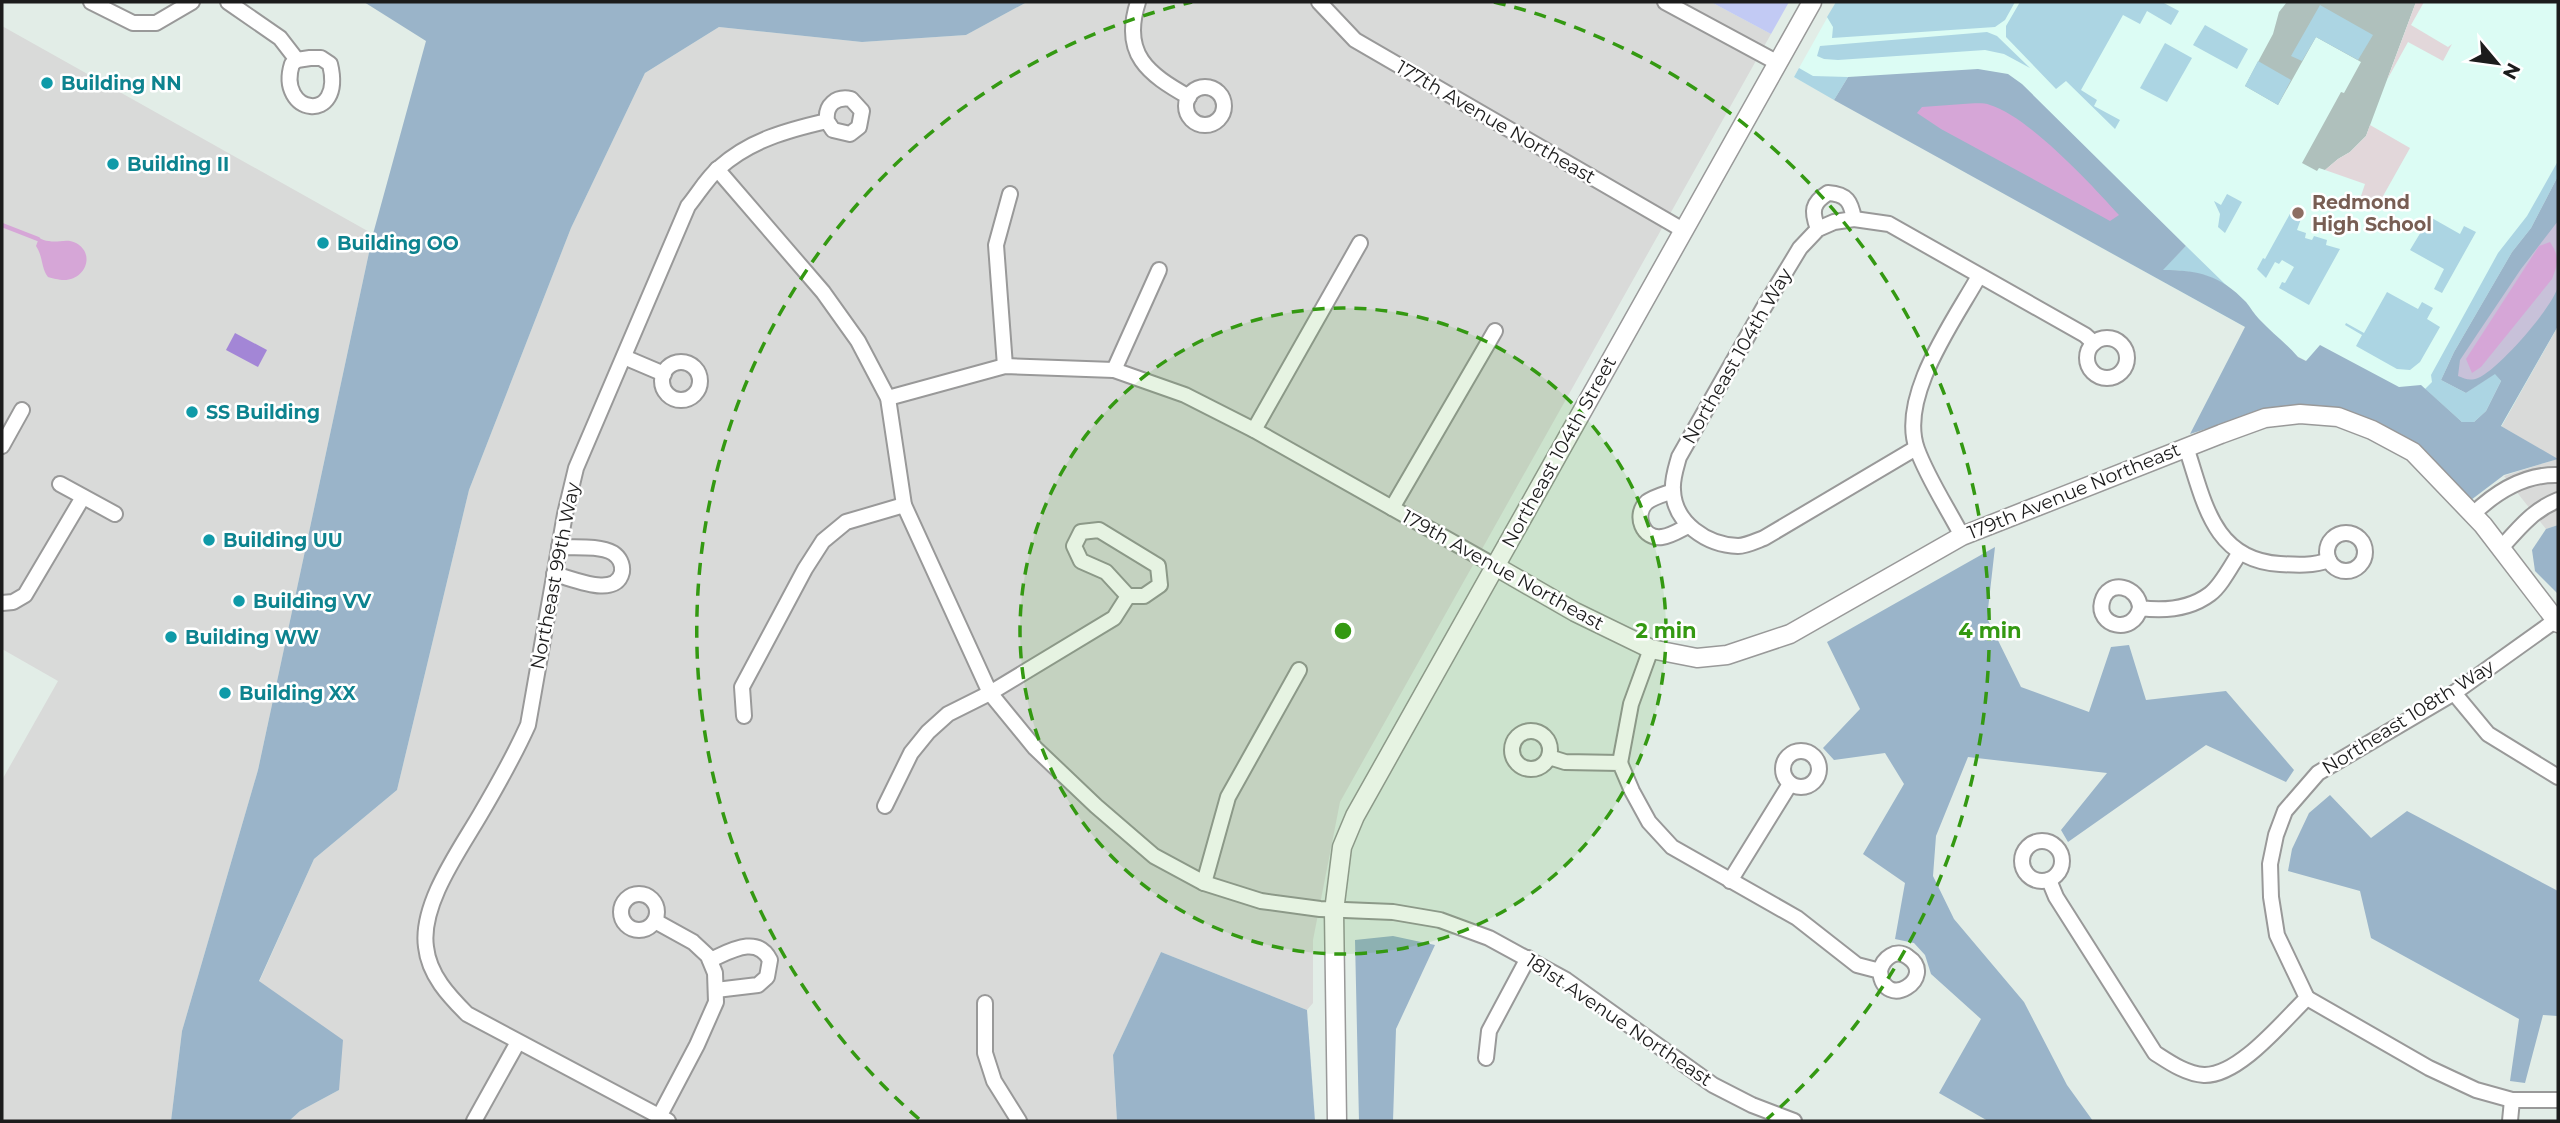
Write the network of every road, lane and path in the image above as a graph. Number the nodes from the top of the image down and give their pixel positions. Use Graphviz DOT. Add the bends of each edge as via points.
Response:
graph roads {
  1 [pos="91,2"];
  2 [pos="192,2"];
  3 [pos="228,2"];
  4 [pos="1138,2"];
  5 [pos="1319,2"];
  6 [pos="1665,2"];
  7 [pos="1812,2"];
  8 [pos="297,60"];
  9 [pos="1778,63"];
  10 [pos="1188,97"];
  11 [pos="827,121"];
  12 [pos="717,169"];
  13 [pos="1010,194"];
  14 [pos="1854,219"];
  15 [pos="1818,229"];
  16 [pos="1683,230"];
  17 [pos="1360,243"];
  18 [pos="1158,270"];
  19 [pos="1979,276"];
  20 [pos="1495,331"];
  21 [pos="2094,343"];
  22 [pos="624,357"];
  23 [pos="1004,366"];
  24 [pos="1114,370"];
  25 [pos="664,373"];
  26 [pos="888,398"];
  27 [pos="22,410"];
  28 [pos="1254,430"];
  29 [pos="2,444"];
  30 [pos="2186,447"];
  31 [pos="1916,448"];
  32 [pos="2558,475"];
  33 [pos="60,484"];
  34 [pos="1673,491"];
  35 [pos="83,497"];
  36 [pos="2558,500"];
  37 [pos="904,505"];
  38 [pos="1392,508"];
  39 [pos="114,514"];
  40 [pos="2473,514"];
  41 [pos="1688,526"];
  42 [pos="1962,536"];
  43 [pos="559,547"];
  44 [pos="2501,548"];
  45 [pos="2239,554"];
  46 [pos="2329,560"];
  47 [pos="1494,566"];
  48 [pos="554,574"];
  49 [pos="1128,596"];
  50 [pos="2,603"];
  51 [pos="2140,608"];
  52 [pos="2557,621"];
  53 [pos="1651,649"];
  54 [pos="1299,670"];
  55 [pos="990,692"];
  56 [pos="2454,693"];
  57 [pos="744,716"];
  58 [pos="1549,757"];
  59 [pos="1620,763"];
  60 [pos="2558,776"];
  61 [pos="1790,784"];
  62 [pos="885,806"];
  63 [pos="2049,880"];
  64 [pos="1730,881"];
  65 [pos="1204,883"];
  66 [pos="1334,911"];
  67 [pos="655,921"];
  68 [pos="1528,958"];
  69 [pos="710,960"];
  70 [pos="1880,971"];
  71 [pos="716,990"];
  72 [pos="2307,998"];
  73 [pos="985,1003"];
  74 [pos="518,1042"];
  75 [pos="1486,1058"];
  76 [pos="2512,1100"];
  77 [pos="2558,1100"];
  78 [pos="664,1119"];
  79 [pos="474,1121"];
  80 [pos="1019,1121"];
  81 [pos="1338,1121"];
  82 [pos="1794,1121"];
  83 [pos="2510,1121"];
  1 -- 2 [label="street" via="132,23 156,23"];
  3 -- 8 [label="street" via="280,38"];
  4 -- 10 [label="street" via="1133,27 1143,65"];
  5 -- 16 [label="street, 177th Avenue Northeast" via="1354,40"];
  6 -- 9 [label="street"];
  7 -- 9 [label="street, Northeast 104th Street"];
  9 -- 16 [label="street, Northeast 104th Street"];
  11 -- 12 [label="street, Northeast 99th Way" via="778,133"];
  12 -- 22 [label="street, Northeast 99th Way" via="688,206"];
  12 -- 26 [label="street, 181st Avenue Northeast" via="823,292 858,341"];
  13 -- 23 [label="street" via="996,245"];
  14 -- 15 [label="street, Northeast 104th Way"];
  14 -- 15 [label="street" via="1852,204 1839,193 1828,193 1814,205"];
  14 -- 19 [label="street, Northeast 104th Way" via="1889,224"];
  15 -- 34 [label="street, Northeast 104th Way" via="1786,268 1686,446"];
  16 -- 47 [label="street, Northeast 104th Street"];
  17 -- 28 [label="street"];
  18 -- 24 [label="street"];
  19 -- 21 [label="street, Northeast 104th Way"];
  19 -- 31 [label="street" via="1921,381 1914,407"];
  20 -- 38 [label="street"];
  22 -- 25 [label="street"];
  22 -- 43 [label="street, Northeast 99th Way" via="576,468"];
  23 -- 24 [label="street, 179th Avenue Northeast"];
  23 -- 26 [label="street, 179th Avenue Northeast"];
  24 -- 28 [label="street, 179th Avenue Northeast" via="1185,395"];
  26 -- 37 [label="street, 181st Avenue Northeast"];
  27 -- 29 [label="street"];
  28 -- 38 [label="street, 179th Avenue Northeast"];
  30 -- 40 [label="street, 179th Avenue Northeast" via="2265,418 2300,414 2338,417 2413,452"];
  30 -- 42 [label="street, 179th Avenue Northeast"];
  30 -- 45 [label="street" via="2211,520"];
  31 -- 41 [label="street" via="1764,538 1740,546"];
  31 -- 42 [label="street"];
  32 -- 40 [label="street" via="2532,478 2508,488"];
  33 -- 35 [label="street"];
  34 -- 41 [label="street, Northeast 104th Way"];
  34 -- 41 [label="street" via="1647,502 1640,514 1643,527 1658,538"];
  35 -- 39 [label="street"];
  35 -- 50 [label="street" via="25,595"];
  36 -- 44 [label="street" via="2528,518"];
  37 -- 55 [label="street, 181st Avenue Northeast"];
  37 -- 57 [label="street" via="846,522 823,541 742,687"];
  38 -- 47 [label="street, 179th Avenue Northeast"];
  40 -- 44 [label="street, 179th Avenue Northeast"];
  42 -- 53 [label="street, 179th Avenue Northeast" via="1790,634 1752,648 1697,658"];
  43 -- 48 [label="street, Northeast 99th Way"];
  43 -- 48 [label="street" via="612,552 622,573 605,587"];
  44 -- 52 [label="street, 179th Avenue Northeast"];
  45 -- 46 [label="street" via="2278,564"];
  45 -- 51 [label="street" via="2211,594 2182,607"];
  47 -- 53 [label="street, 179th Avenue Northeast"];
  47 -- 66 [label="street, Northeast 104th Street" via="1355,816 1342,847"];
  48 -- 74 [label="street, Northeast 99th Way" via="528,725 446,875 426,928 425,948 447,995 467,1014"];
  49 -- 49 [label="street" via="1106,572 1081,561 1074,545 1081,532 1099,530 1158,566 1160,585 1144,596"];
  49 -- 55 [label="street" via="1114,618"];
  52 -- 56 [label="street, Northeast 108th Way"];
  53 -- 59 [label="street" via="1631,704"];
  54 -- 65 [label="street" via="1228,797"];
  55 -- 62 [label="street" via="928,732 911,753"];
  55 -- 65 [label="street, 181st Avenue Northeast" via="1035,748 1115,823 1154,856"];
  56 -- 60 [label="street" via="2488,734"];
  56 -- 72 [label="street, Northeast 108th Way" via="2318,773 2284,811 2270,864 2271,897 2277,935"];
  58 -- 59 [label="street" via="1565,762"];
  59 -- 64 [label="street" via="1649,822 1672,847"];
  61 -- 64 [label="street"];
  63 -- 72 [label="street" via="2155,1052 2185,1070 2218,1073 2240,1062"];
  64 -- 70 [label="street" via="1797,918 1857,965"];
  65 -- 66 [label="street, 181st Avenue Northeast" via="1261,901"];
  66 -- 68 [label="street, 181st Avenue Northeast" via="1440,919"];
  66 -- 81 [label="street, Northeast 104th Street"];
  67 -- 69 [label="street" via="692,942"];
  68 -- 75 [label="street" via="1489,1031"];
  68 -- 82 [label="street, 181st Avenue Northeast" via="1713,1085"];
  69 -- 71 [label="street"];
  69 -- 71 [label="street" via="748,946 763,950 770,960 767,977 758,985"];
  71 -- 78 [label="street" via="716,1002"];
  72 -- 76 [label="street" via="2429,1068 2476,1090"];
  73 -- 80 [label="street" via="985,1053 994,1081"];
  74 -- 78 [label="street"];
  74 -- 79 [label="street"];
  76 -- 77 [label="street"];
  76 -- 83 [label="street"];
}
